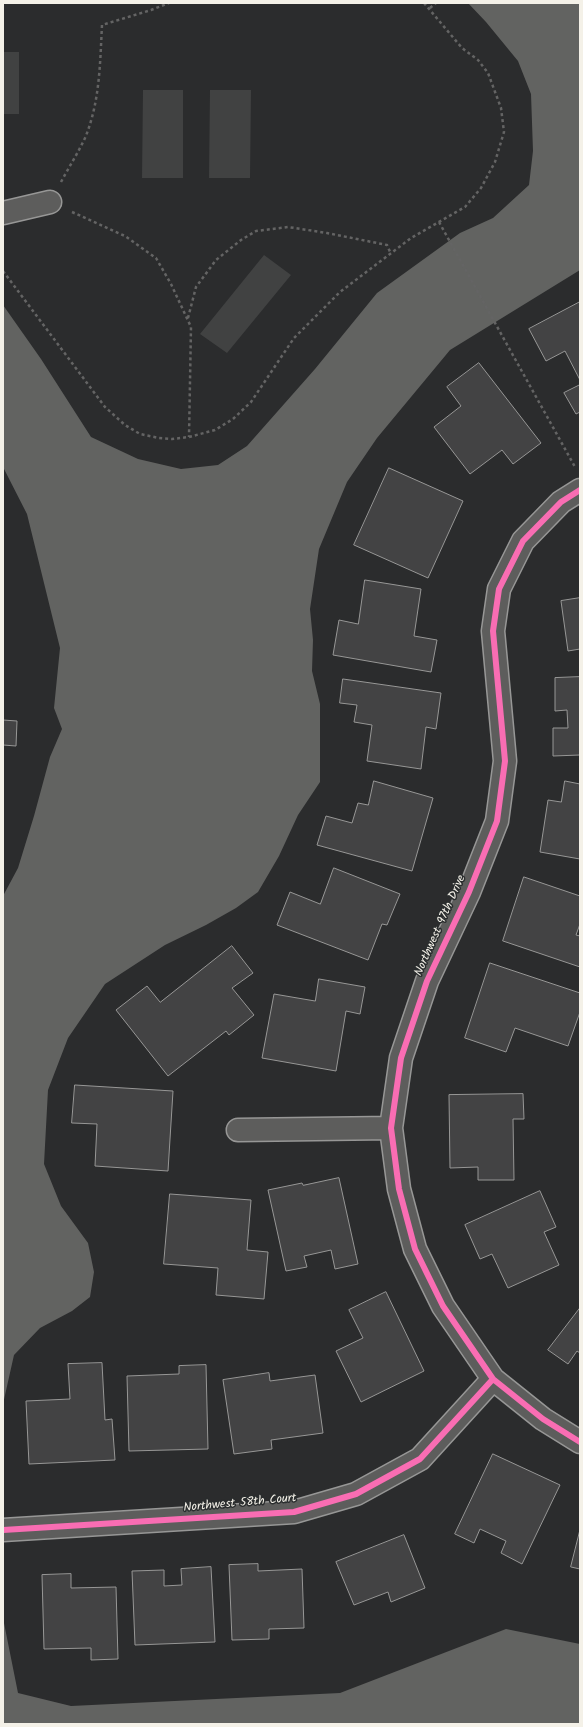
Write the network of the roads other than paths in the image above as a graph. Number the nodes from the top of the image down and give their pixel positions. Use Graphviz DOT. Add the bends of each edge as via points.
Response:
graph roads {
  1 [pos="50,202"];
  2 [pos="3,212"];
  3 [pos="578,480"];
  4 [pos="391,1128"];
  5 [pos="238,1130"];
  6 [pos="493,1380"];
  7 [pos="580,1442"];
  8 [pos="3,1530"];
  1 -- 2 [label="street"];
  3 -- 4 [label="street, Northwest 97th Drive" via="561,502 523,541 499,589 493,631 505,761 497,821 469,892 427,981 401,1058"];
  4 -- 5 [label="street"];
  4 -- 6 [label="street, Northwest 97th Drive" via="400,1190 416,1249 443,1306"];
  6 -- 7 [label="street" via="543,1419"];
  6 -- 8 [label="street, Northwest 58th Court" via="420,1459 356,1494 294,1512"];
}
